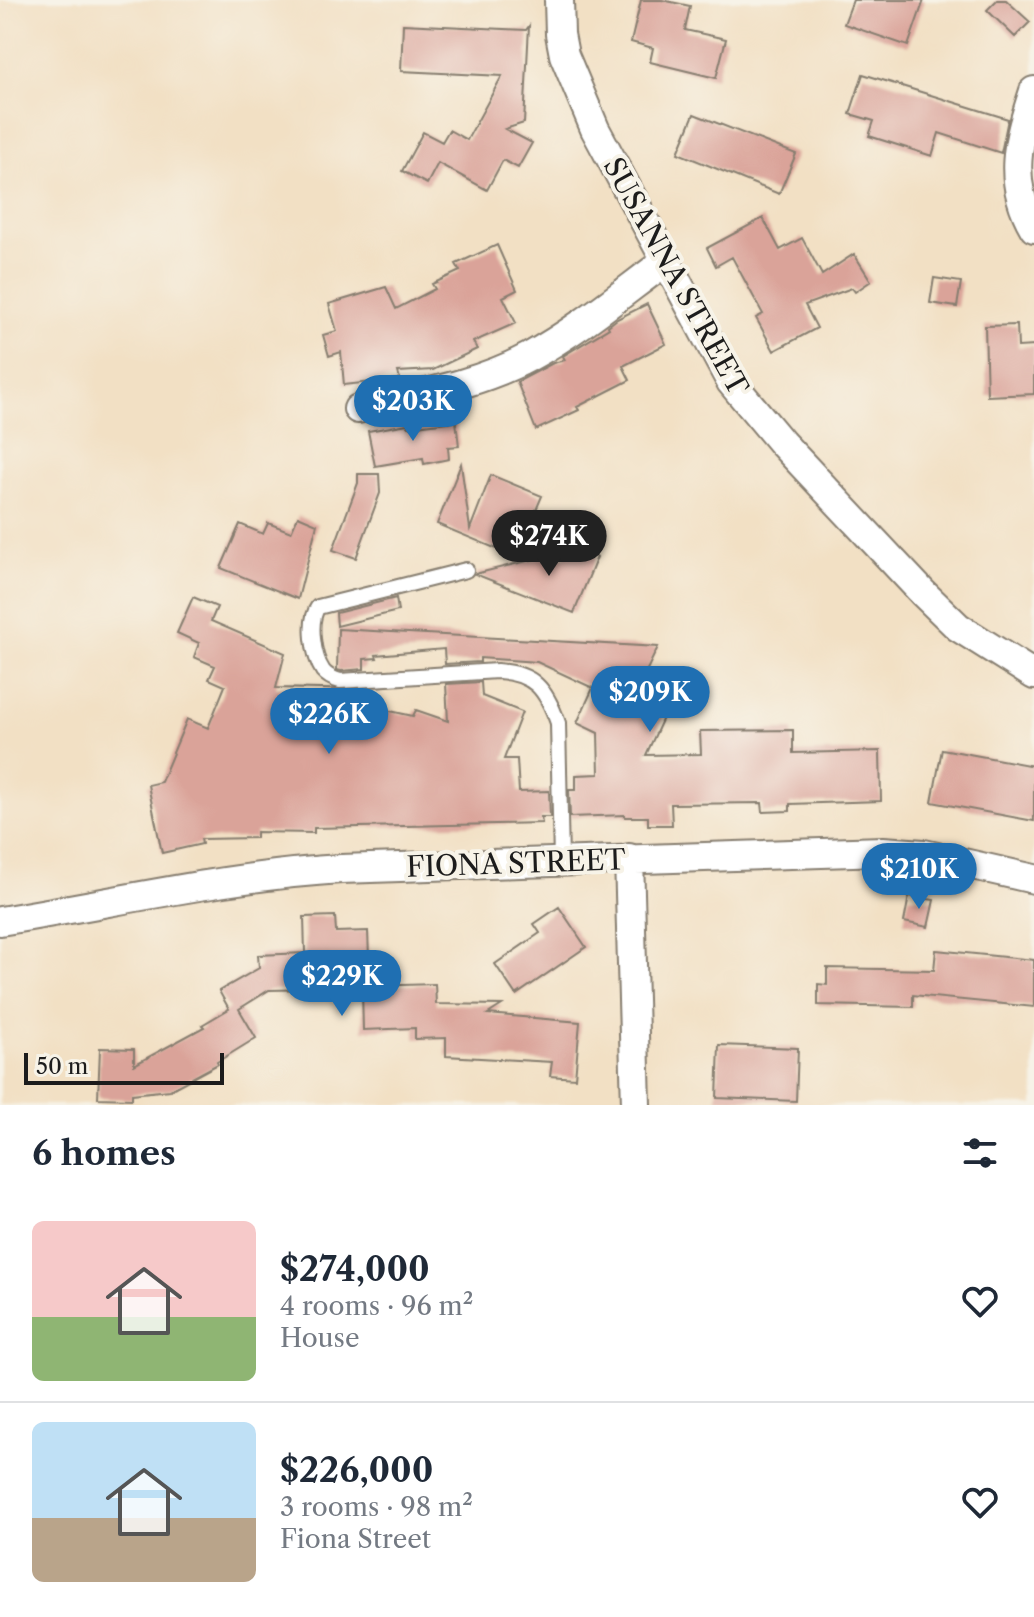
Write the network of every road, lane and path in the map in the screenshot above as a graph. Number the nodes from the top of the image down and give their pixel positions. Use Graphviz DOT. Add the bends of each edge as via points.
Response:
graph roads {
  1 [pos="559,0"];
  2 [pos="1034,91"];
  3 [pos="1034,228"];
  4 [pos="666,261"];
  5 [pos="358,409"];
  6 [pos="466,570"];
  7 [pos="1034,675"];
  8 [pos="629,858"];
  9 [pos="561,861"];
  10 [pos="1034,879"];
  11 [pos="0,921"];
  12 [pos="636,1105"];
  1 -- 4 [label="street, SUSANNA STREET" via="560,34 574,79"];
  2 -- 3 [label="street" via="1015,164"];
  4 -- 5 [label="street" via="526,358 438,390"];
  4 -- 7 [label="street, SUSANNA STREET" via="731,382 782,443 958,627"];
  6 -- 9 [label="lane" via="318,607 312,623 318,661 340,681 497,671 515,672 538,684 558,723"];
  8 -- 9 [label="street, FIONA STREET"];
  8 -- 10 [label="street, FIONA STREET" via="883,851 924,854"];
  8 -- 12 [label="street"];
  9 -- 11 [label="street, FIONA STREET" via="284,873"];
}
